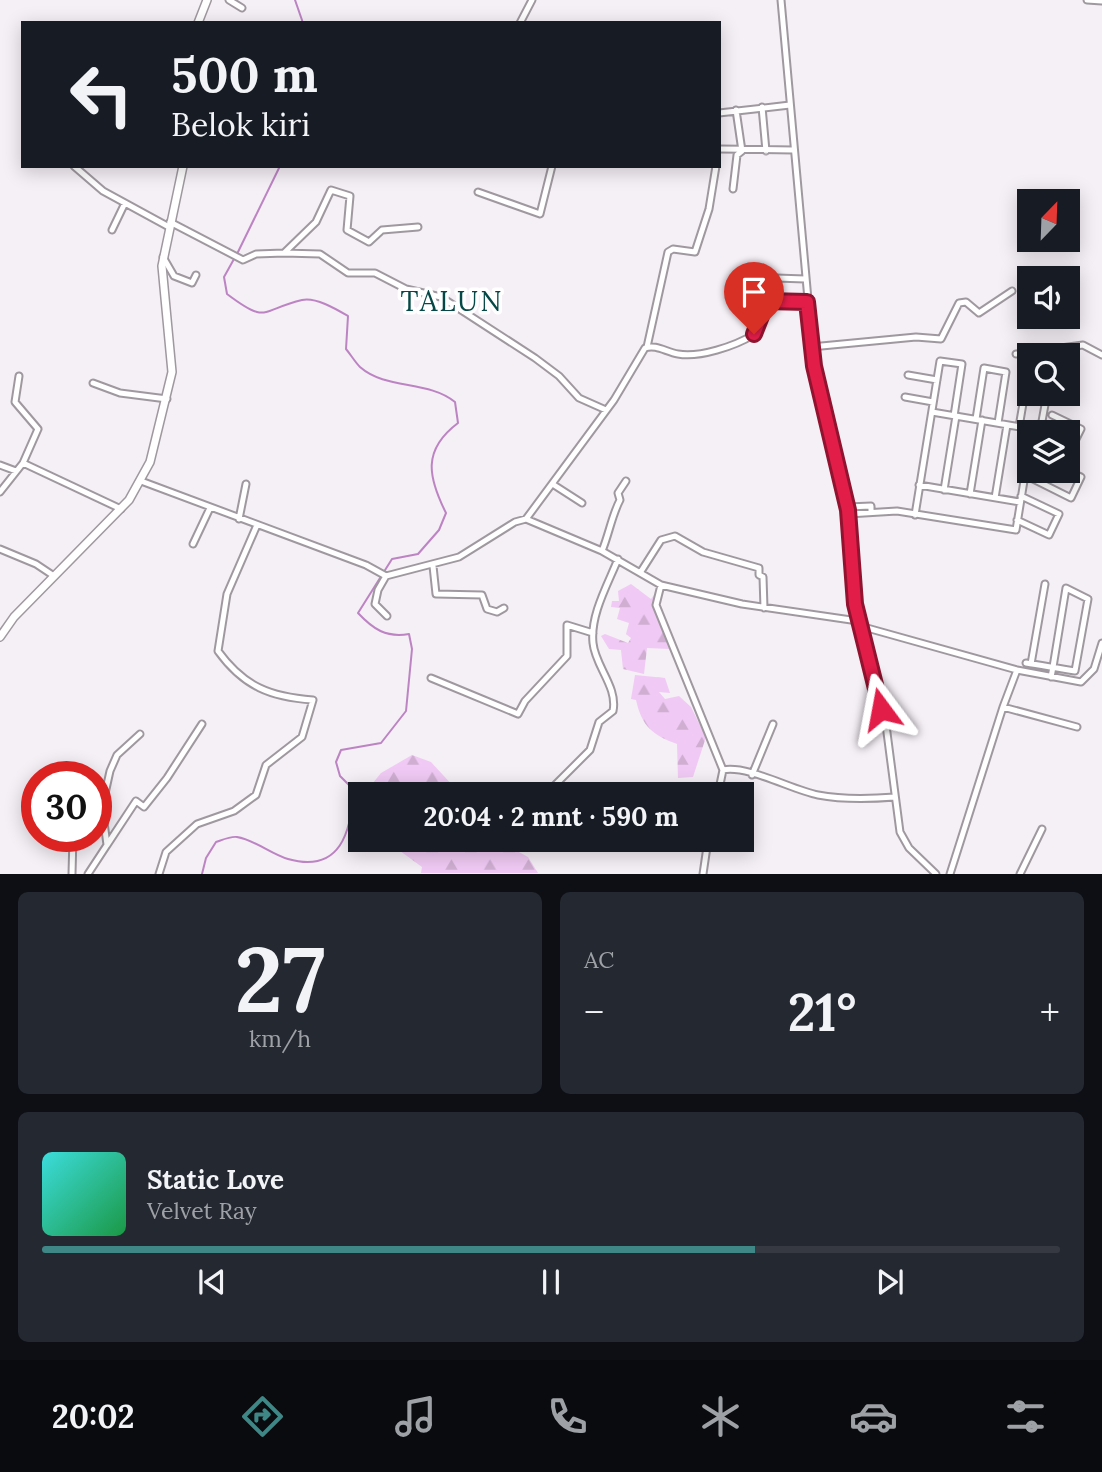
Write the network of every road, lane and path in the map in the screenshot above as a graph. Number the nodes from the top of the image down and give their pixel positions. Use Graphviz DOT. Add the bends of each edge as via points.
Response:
graph roads {
  1 [pos="207,0"];
  2 [pos="229,0"];
  3 [pos="532,0"];
  4 [pos="781,0"];
  5 [pos="1087,0"];
  6 [pos="1102,1"];
  7 [pos="242,8"];
  8 [pos="199,21"];
  9 [pos="521,21"];
  10 [pos="790,105"];
  11 [pos="762,107"];
  12 [pos="736,110"];
  13 [pos="721,113"];
  14 [pos="793,149"];
  15 [pos="721,150"];
  16 [pos="742,151"];
  17 [pos="766,151"];
  18 [pos="76,168"];
  19 [pos="183,168"];
  20 [pos="552,168"];
  21 [pos="716,168"];
  22 [pos="733,189"];
  23 [pos="478,192"];
  24 [pos="125,203"];
  25 [pos="170,224"];
  26 [pos="418,227"];
  27 [pos="112,230"];
  28 [pos="284,253"];
  29 [pos="163,257"];
  30 [pos="196,275"];
  31 [pos="805,279"];
  32 [pos="1012,291"];
  33 [pos="771,301"];
  34 [pos="807,302"];
  35 [pos="647,347"];
  36 [pos="811,347"];
  37 [pos="1016,354"];
  38 [pos="1102,355"];
  39 [pos="908,375"];
  40 [pos="19,376"];
  41 [pos="937,380"];
  42 [pos="93,383"];
  43 [pos="905,397"];
  44 [pos="167,399"];
  45 [pos="933,402"];
  46 [pos="607,410"];
  47 [pos="932,412"];
  48 [pos="1052,415"];
  49 [pos="955,416"];
  50 [pos="979,420"];
  51 [pos="1062,420"];
  52 [pos="998,423"];
  53 [pos="1007,425"];
  54 [pos="1017,427"];
  55 [pos="23,463"];
  56 [pos="0,465"];
  57 [pos="16,471"];
  58 [pos="141,481"];
  59 [pos="626,481"];
  60 [pos="1024,483"];
  61 [pos="1041,483"];
  62 [pos="1078,483"];
  63 [pos="247,484"];
  64 [pos="554,485"];
  65 [pos="919,485"];
  66 [pos="944,489"];
  67 [pos="0,492"];
  68 [pos="970,494"];
  69 [pos="995,498"];
  70 [pos="1021,499"];
  71 [pos="582,503"];
  72 [pos="121,509"];
  73 [pos="210,509"];
  74 [pos="848,510"];
  75 [pos="915,515"];
  76 [pos="239,519"];
  77 [pos="526,519"];
  78 [pos="1017,520"];
  79 [pos="257,525"];
  80 [pos="192,544"];
  81 [pos="0,549"];
  82 [pos="602,551"];
  83 [pos="618,559"];
  84 [pos="433,566"];
  85 [pos="640,573"];
  86 [pos="384,575"];
  87 [pos="54,576"];
  88 [pos="661,584"];
  89 [pos="1045,584"];
  90 [pos="503,608"];
  91 [pos="764,608"];
  92 [pos="387,616"];
  93 [pos="859,624"];
  94 [pos="593,633"];
  95 [pos="0,637"];
  96 [pos="1102,643"];
  97 [pos="1053,667"];
  98 [pos="1017,670"];
  99 [pos="1051,677"];
  100 [pos="432,678"];
  101 [pos="1003,707"];
  102 [pos="202,724"];
  103 [pos="773,724"];
  104 [pos="1077,727"];
  105 [pos="140,733"];
  106 [pos="112,766"];
  107 [pos="723,770"];
  108 [pos="752,775"];
  109 [pos="558,782"];
  110 [pos="720,782"];
  111 [pos="895,797"];
  112 [pos="1042,829"];
  113 [pos="112,837"];
  114 [pos="73,852"];
  115 [pos="102,852"];
  116 [pos="706,852"];
  117 [pos="72,873"];
  118 [pos="88,873"];
  119 [pos="159,873"];
  120 [pos="703,873"];
  121 [pos="936,873"];
  122 [pos="950,873"];
  123 [pos="1020,873"];
  1 -- 8 [label="main road"];
  2 -- 7 [label="street"];
  3 -- 9 [label="street"];
  4 -- 10 [label="street"];
  5 -- 6 [label="street"];
  10 -- 11 [label="street"];
  10 -- 14 [label="street"];
  11 -- 12 [label="street"];
  11 -- 17 [label="street"];
  12 -- 13 [label="street"];
  12 -- 16 [label="street"];
  14 -- 17 [label="street"];
  14 -- 31 [label="street"];
  15 -- 16 [label="street"];
  16 -- 17 [label="street"];
  16 -- 22 [label="street" via="737,155"];
  18 -- 24 [label="street"];
  19 -- 25 [label="main road"];
  20 -- 23 [label="street" via="541,213"];
  21 -- 35 [label="street" via="695,252 668,252"];
  24 -- 25 [label="street"];
  24 -- 27 [label="street"];
  25 -- 28 [label="street" via="244,260 262,253"];
  25 -- 29 [label="main road"];
  26 -- 28 [label="street" via="382,230 369,242 348,231 351,199 332,190 316,222"];
  28 -- 46 [label="street" via="320,254 348,273 374,273 406,289 441,297 535,358 579,398"];
  29 -- 30 [label="street" via="176,277 192,283"];
  29 -- 44 [label="main road" via="172,356"];
  31 -- 33 [label="street" via="776,278"];
  31 -- 34 [label="street"];
  32 -- 36 [label="street" via="979,313 963,302 942,338"];
  33 -- 34 [label="street"];
  33 -- 35 [label="street" via="764,304 757,330 749,338 686,355"];
  34 -- 36 [label="street"];
  35 -- 46 [label="street"];
  36 -- 74 [label="street"];
  37 -- 38 [label="street" via="1083,345"];
  39 -- 41 [label="street"];
  40 -- 55 [label="street" via="15,403 38,432"];
  41 -- 45 [label="street"];
  41 -- 49 [label="street" via="940,360 962,364"];
  42 -- 44 [label="street" via="120,393"];
  43 -- 45 [label="street"];
  44 -- 58 [label="main road"];
  45 -- 47 [label="street"];
  46 -- 64 [label="street"];
  47 -- 49 [label="street"];
  47 -- 65 [label="street"];
  48 -- 51 [label="street"];
  49 -- 50 [label="street"];
  49 -- 66 [label="street"];
  50 -- 52 [label="street"];
  50 -- 52 [label="street" via="984,368 1006,372"];
  50 -- 68 [label="street"];
  52 -- 53 [label="street"];
  53 -- 54 [label="street"];
  53 -- 69 [label="street"];
  55 -- 57 [label="street"];
  55 -- 72 [label="street"];
  56 -- 57 [label="street"];
  57 -- 67 [label="street"];
  58 -- 72 [label="main road"];
  58 -- 73 [label="street"];
  59 -- 82 [label="street" via="618,493 621,500"];
  60 -- 70 [label="street"];
  61 -- 62 [label="street" via="1070,498"];
  63 -- 76 [label="street"];
  64 -- 71 [label="street"];
  64 -- 77 [label="street"];
  65 -- 66 [label="street"];
  65 -- 75 [label="street"];
  66 -- 68 [label="street"];
  68 -- 69 [label="street"];
  69 -- 70 [label="street"];
  70 -- 78 [label="street"];
  70 -- 78 [label="street" via="1059,514 1049,535"];
  72 -- 87 [label="main road"];
  73 -- 76 [label="street"];
  73 -- 80 [label="street"];
  74 -- 75 [label="street" via="871,506 871,512"];
  74 -- 93 [label="street" via="851,579"];
  75 -- 78 [label="street" via="1015,530"];
  76 -- 79 [label="street"];
  77 -- 82 [label="street"];
  77 -- 84 [label="street" via="465,554"];
  79 -- 86 [label="street"];
  79 -- 119 [label="street" via="227,594 218,651 240,675 278,698 313,700 310,716 302,737 266,765 256,795 234,811 197,824 166,852"];
  81 -- 87 [label="street"];
  82 -- 83 [label="street"];
  83 -- 85 [label="street"];
  83 -- 94 [label="street"];
  84 -- 86 [label="street"];
  84 -- 90 [label="street" via="436,594 481,595 487,609 497,612"];
  85 -- 88 [label="street"];
  85 -- 91 [label="street" via="661,540 675,536 703,552 759,568"];
  86 -- 92 [label="street" via="375,604"];
  87 -- 95 [label="main road"];
  88 -- 91 [label="street"];
  88 -- 107 [label="street" via="656,605"];
  89 -- 97 [label="street" via="1029,663"];
  91 -- 93 [label="street"];
  93 -- 98 [label="street"];
  93 -- 111 [label="street" via="886,725"];
  94 -- 100 [label="street" via="566,625 567,654 519,714"];
  94 -- 109 [label="street" via="613,711 599,722 590,750"];
  96 -- 99 [label="street" via="1089,677 1081,682"];
  97 -- 97 [label="street" via="1075,671 1088,599 1066,589"];
  97 -- 99 [label="street"];
  98 -- 99 [label="street"];
  98 -- 101 [label="street"];
  101 -- 104 [label="street"];
  101 -- 122 [label="street"];
  102 -- 113 [label="street" via="144,807 136,801"];
  103 -- 108 [label="street"];
  105 -- 106 [label="street" via="117,755"];
  107 -- 108 [label="street"];
  107 -- 110 [label="street"];
  108 -- 111 [label="street" via="819,795"];
  111 -- 121 [label="street" via="903,841"];
  112 -- 123 [label="street"];
  114 -- 117 [label="street"];
  115 -- 118 [label="street"];
  116 -- 120 [label="street"];
}
